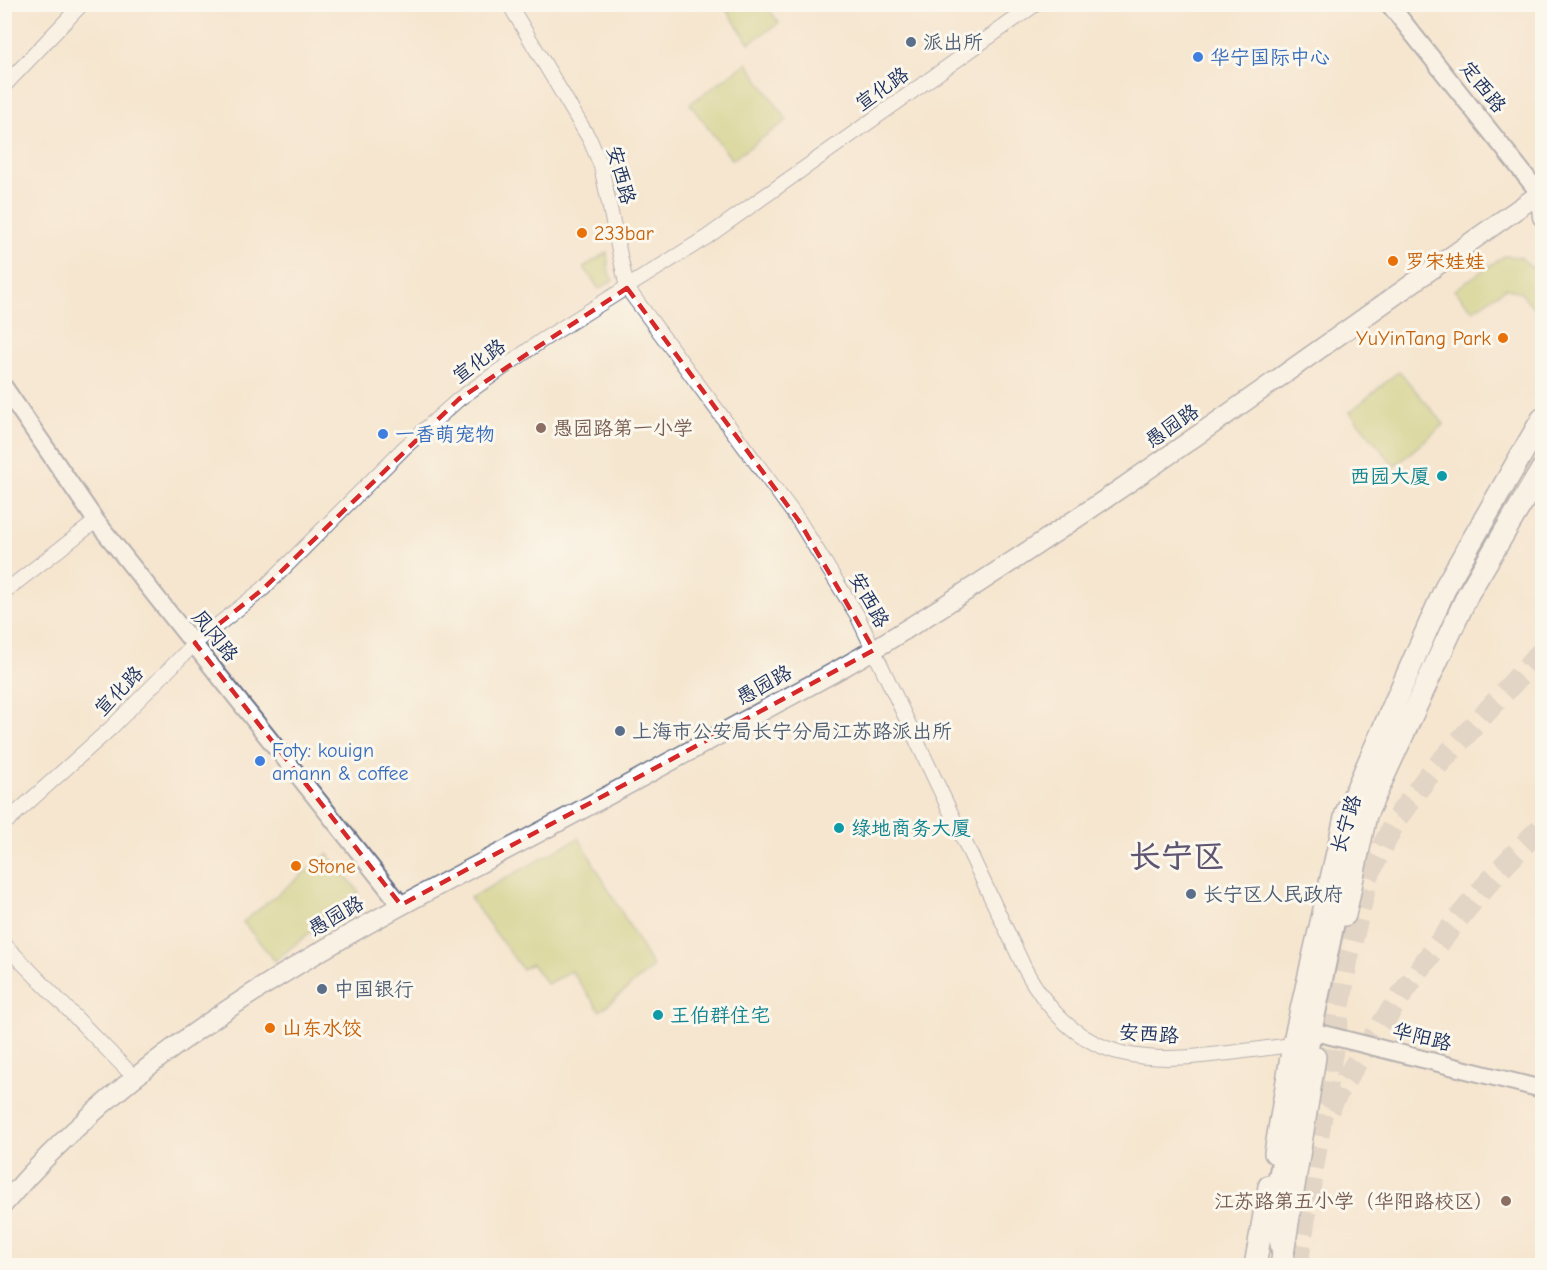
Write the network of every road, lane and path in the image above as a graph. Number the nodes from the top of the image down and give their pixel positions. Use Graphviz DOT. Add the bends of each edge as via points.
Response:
graph roads {
  1 [pos="82,4"];
  2 [pos="509,4"];
  3 [pos="1036,4"];
  4 [pos="1389,4"];
  5 [pos="4,86"];
  6 [pos="1542,194"];
  7 [pos="1542,217"];
  8 [pos="627,288"];
  9 [pos="4,387"];
  10 [pos="1542,419"];
  11 [pos="1542,469"];
  12 [pos="96,521"];
  13 [pos="4,592"];
  14 [pos="195,643"];
  15 [pos="874,650"];
  16 [pos="4,824"];
  17 [pos="1340,888"];
  18 [pos="401,905"];
  19 [pos="4,944"];
  20 [pos="1307,1039"];
  21 [pos="136,1079"];
  22 [pos="1542,1089"];
  23 [pos="4,1204"];
  24 [pos="1282,1258"];
  25 [pos="1256,1266"];
  1 -- 5 [label="street"];
  2 -- 8 [label="street, 安西路" via="590,140 601,166"];
  3 -- 8 [label="street, 宣化路" via="759,201"];
  4 -- 6 [label="street, 定西路"];
  6 -- 7 [label="main road"];
  6 -- 15 [label="main road, 愚园路" via="1136,478"];
  8 -- 14 [label="street, 宣化路" via="514,359 459,399 263,589"];
  8 -- 15 [label="street, 安西路" via="799,521"];
  9 -- 12 [label="street, 凤冈路"];
  10 -- 20 [label="main road, 长宁路" via="1447,584 1346,813"];
  11 -- 20 [label="main road, 长宁路" via="1468,594 1366,815"];
  12 -- 13 [label="street"];
  12 -- 14 [label="street, 凤冈路"];
  14 -- 16 [label="street, 宣化路" via="111,728"];
  14 -- 18 [label="street, 凤冈路"];
  15 -- 18 [label="main road, 愚园路"];
  15 -- 20 [label="street, 安西路" via="1025,969 1050,1009 1069,1028 1106,1050 1127,1055 1181,1056"];
  17 -- 20 [label="highway"];
  18 -- 21 [label="main road, 愚园路" via="272,979 173,1048"];
  19 -- 21 [label="street"];
  20 -- 22 [label="street, 华阳路"];
  20 -- 24 [label="highway" via="1302,1082 1274,1206"];
  20 -- 25 [label="main road, 长宁路"];
  21 -- 23 [label="main road, 愚园路" via="94,1114"];
}
